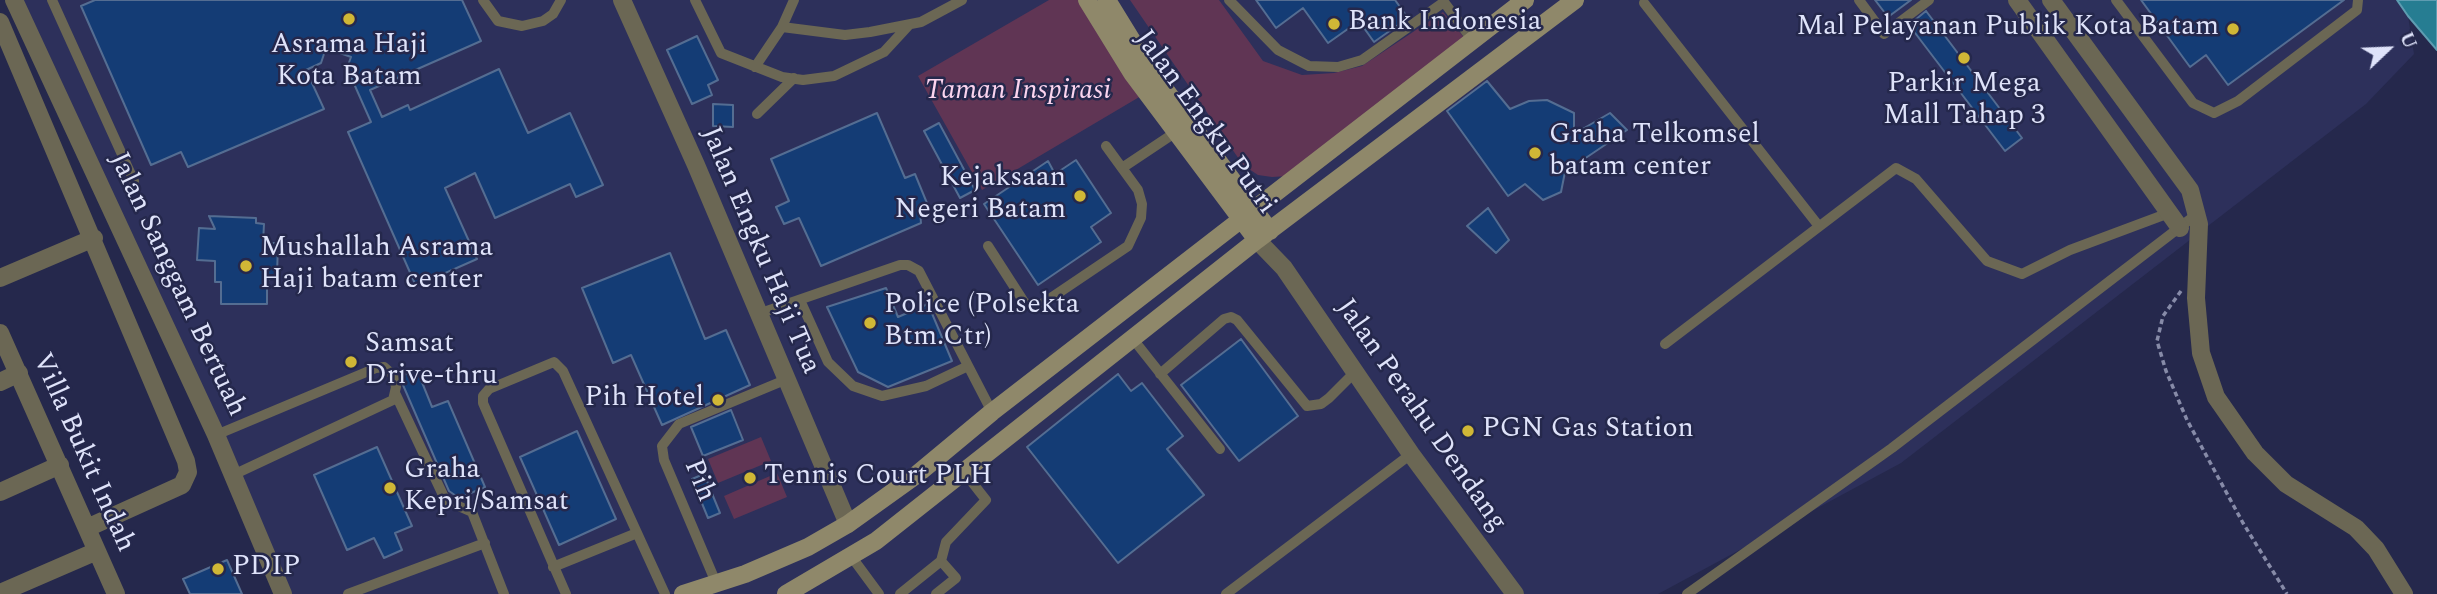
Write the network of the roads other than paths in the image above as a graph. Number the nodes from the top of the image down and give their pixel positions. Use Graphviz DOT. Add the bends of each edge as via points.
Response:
graph roads {
  1 [pos="14,0"];
  2 [pos="52,0"];
  3 [pos="483,0"];
  4 [pos="561,0"];
  5 [pos="622,0"];
  6 [pos="695,0"];
  7 [pos="794,0"];
  8 [pos="962,0"];
  9 [pos="1087,0"];
  10 [pos="1107,0"];
  11 [pos="1229,0"];
  12 [pos="1525,0"];
  13 [pos="1576,0"];
  14 [pos="1859,0"];
  15 [pos="1929,0"];
  16 [pos="2017,0"];
  17 [pos="2052,0"];
  18 [pos="2116,0"];
  19 [pos="2358,0"];
  20 [pos="1644,3"];
  21 [pos="2124,5"];
  22 [pos="0,22"];
  23 [pos="908,26"];
  24 [pos="782,27"];
  25 [pos="1473,41"];
  26 [pos="6,53"];
  27 [pos="755,67"];
  28 [pos="794,78"];
  29 [pos="757,114"];
  30 [pos="1176,132"];
  31 [pos="1106,146"];
  32 [pos="1122,168"];
  33 [pos="134,181"];
  34 [pos="1256,207"];
  35 [pos="2169,213"];
  36 [pos="2197,214"];
  37 [pos="1240,219"];
  38 [pos="1818,225"];
  39 [pos="2180,228"];
  40 [pos="1264,236"];
  41 [pos="94,238"];
  42 [pos="988,246"];
  43 [pos="0,278"];
  44 [pos="800,300"];
  45 [pos="758,314"];
  46 [pos="0,333"];
  47 [pos="1133,339"];
  48 [pos="1665,344"];
  49 [pos="967,367"];
  50 [pos="1355,372"];
  51 [pos="19,373"];
  52 [pos="1160,374"];
  53 [pos="785,380"];
  54 [pos="0,382"];
  55 [pos="396,395"];
  56 [pos="992,412"];
  57 [pos="216,435"];
  58 [pos="1220,449"];
  59 [pos="1411,454"];
  60 [pos="60,465"];
  61 [pos="964,472"];
  62 [pos="233,475"];
  63 [pos="0,492"];
  64 [pos="848,524"];
  65 [pos="87,528"];
  66 [pos="637,533"];
  67 [pos="485,542"];
  68 [pos="97,551"];
  69 [pos="851,556"];
  70 [pos="941,561"];
  71 [pos="553,567"];
  72 [pos="717,585"];
  73 [pos="0,593"];
  74 [pos="116,594"];
  75 [pos="284,594"];
  76 [pos="348,594"];
  77 [pos="504,594"];
  78 [pos="566,594"];
  79 [pos="666,594"];
  80 [pos="683,594"];
  81 [pos="786,594"];
  82 [pos="880,594"];
  83 [pos="900,594"];
  84 [pos="936,594"];
  85 [pos="1226,594"];
  86 [pos="1515,594"];
  87 [pos="1687,594"];
  88 [pos="2404,594"];
  1 -- 57 [label="street, Jalan Sanggam Bertuah"];
  2 -- 33 [label="lane"];
  3 -- 4 [label="lane" via="498,21 522,26 543,21"];
  5 -- 45 [label="street, Jalan Engku Haji Tua"];
  6 -- 27 [label="lane" via="721,53"];
  7 -- 24 [label="lane"];
  8 -- 23 [label="lane"];
  9 -- 30 [label="main road, Jalan Engku Putri"];
  10 -- 34 [label="main road, Jalan Engku Putri" via="1147,65"];
  11 -- 25 [label="lane" via="1278,50 1309,66 1338,67 1362,60 1444,2"];
  12 -- 25 [label="main road"];
  13 -- 40 [label="main road"];
  14 -- 15 [label="lane" via="1884,34"];
  16 -- 35 [label="street"];
  17 -- 36 [label="street" via="2182,177"];
  18 -- 21 [label="lane"];
  19 -- 21 [label="lane" via="2357,10 2238,101 2214,113 2193,103"];
  20 -- 38 [label="lane"];
  22 -- 26 [label="street"];
  23 -- 24 [label="lane" via="845,35"];
  23 -- 28 [label="lane" via="884,52 847,71 819,79"];
  24 -- 27 [label="lane"];
  25 -- 34 [label="main road"];
  26 -- 41 [label="street"];
  27 -- 28 [label="lane"];
  28 -- 29 [label="lane"];
  30 -- 32 [label="lane"];
  30 -- 37 [label="main road, Jalan Engku Putri"];
  31 -- 32 [label="lane"];
  32 -- 42 [label="lane" via="1142,204 1134,238 1042,304 1033,307 1024,302"];
  34 -- 37 [label="main road"];
  34 -- 40 [label="main road, Jalan Engku Putri"];
  35 -- 38 [label="lane" via="2070,250 2022,274 1987,261 1916,178 1896,168"];
  35 -- 39 [label="street"];
  36 -- 39 [label="lane"];
  36 -- 88 [label="street" via="2201,353 2216,397 2255,453 2286,484 2356,528 2376,549"];
  37 -- 40 [label="main road, Jalan Engku Putri"];
  37 -- 56 [label="main road"];
  38 -- 48 [label="lane"];
  39 -- 87 [label="lane" via="1892,449"];
  40 -- 47 [label="main road"];
  40 -- 50 [label="street, Jalan Perahu Dendang"];
  41 -- 43 [label="street"];
  41 -- 65 [label="street" via="188,472 182,485"];
  44 -- 45 [label="lane"];
  44 -- 49 [label="lane" via="828,362 853,386 882,396 926,386"];
  44 -- 49 [label="lane" via="908,265 919,271"];
  45 -- 53 [label="street, Jalan Engku Haji Tua"];
  46 -- 51 [label="street, Villa Bukit Indah"];
  47 -- 52 [label="lane"];
  47 -- 61 [label="main road"];
  49 -- 56 [label="lane"];
  50 -- 52 [label="lane" via="1321,404 1307,406 1231,317 1224,318"];
  50 -- 59 [label="street, Jalan Perahu Dendang"];
  51 -- 54 [label="street"];
  51 -- 60 [label="street, Villa Bukit Indah"];
  52 -- 58 [label="lane"];
  53 -- 64 [label="street, Jalan Engku Haji Tua"];
  53 -- 72 [label="lane, Pih" via="680,424 662,446"];
  55 -- 57 [label="lane" via="393,375 384,367 376,368"];
  55 -- 62 [label="lane"];
  55 -- 67 [label="lane" via="443,495 472,512"];
  56 -- 64 [label="main road"];
  57 -- 62 [label="street, Jalan Sanggam Bertuah"];
  59 -- 85 [label="lane"];
  59 -- 86 [label="street, Jalan Perahu Dendang"];
  60 -- 63 [label="street"];
  60 -- 65 [label="street, Villa Bukit Indah"];
  61 -- 69 [label="main road"];
  61 -- 70 [label="lane" via="986,500 946,542"];
  62 -- 75 [label="street, Jalan Sanggam Bertuah"];
  64 -- 72 [label="main road" via="808,547"];
  65 -- 68 [label="street, Villa Bukit Indah"];
  66 -- 71 [label="lane"];
  66 -- 71 [label="lane" via="563,370 554,362 489,389 483,396"];
  66 -- 79 [label="lane"];
  67 -- 76 [label="lane"];
  67 -- 77 [label="lane"];
  68 -- 73 [label="street"];
  68 -- 74 [label="street, Villa Bukit Indah"];
  69 -- 81 [label="main road"];
  69 -- 82 [label="lane"];
  70 -- 83 [label="lane"];
  70 -- 84 [label="lane" via="956,578"];
  71 -- 78 [label="lane"];
  72 -- 80 [label="main road"];
}
